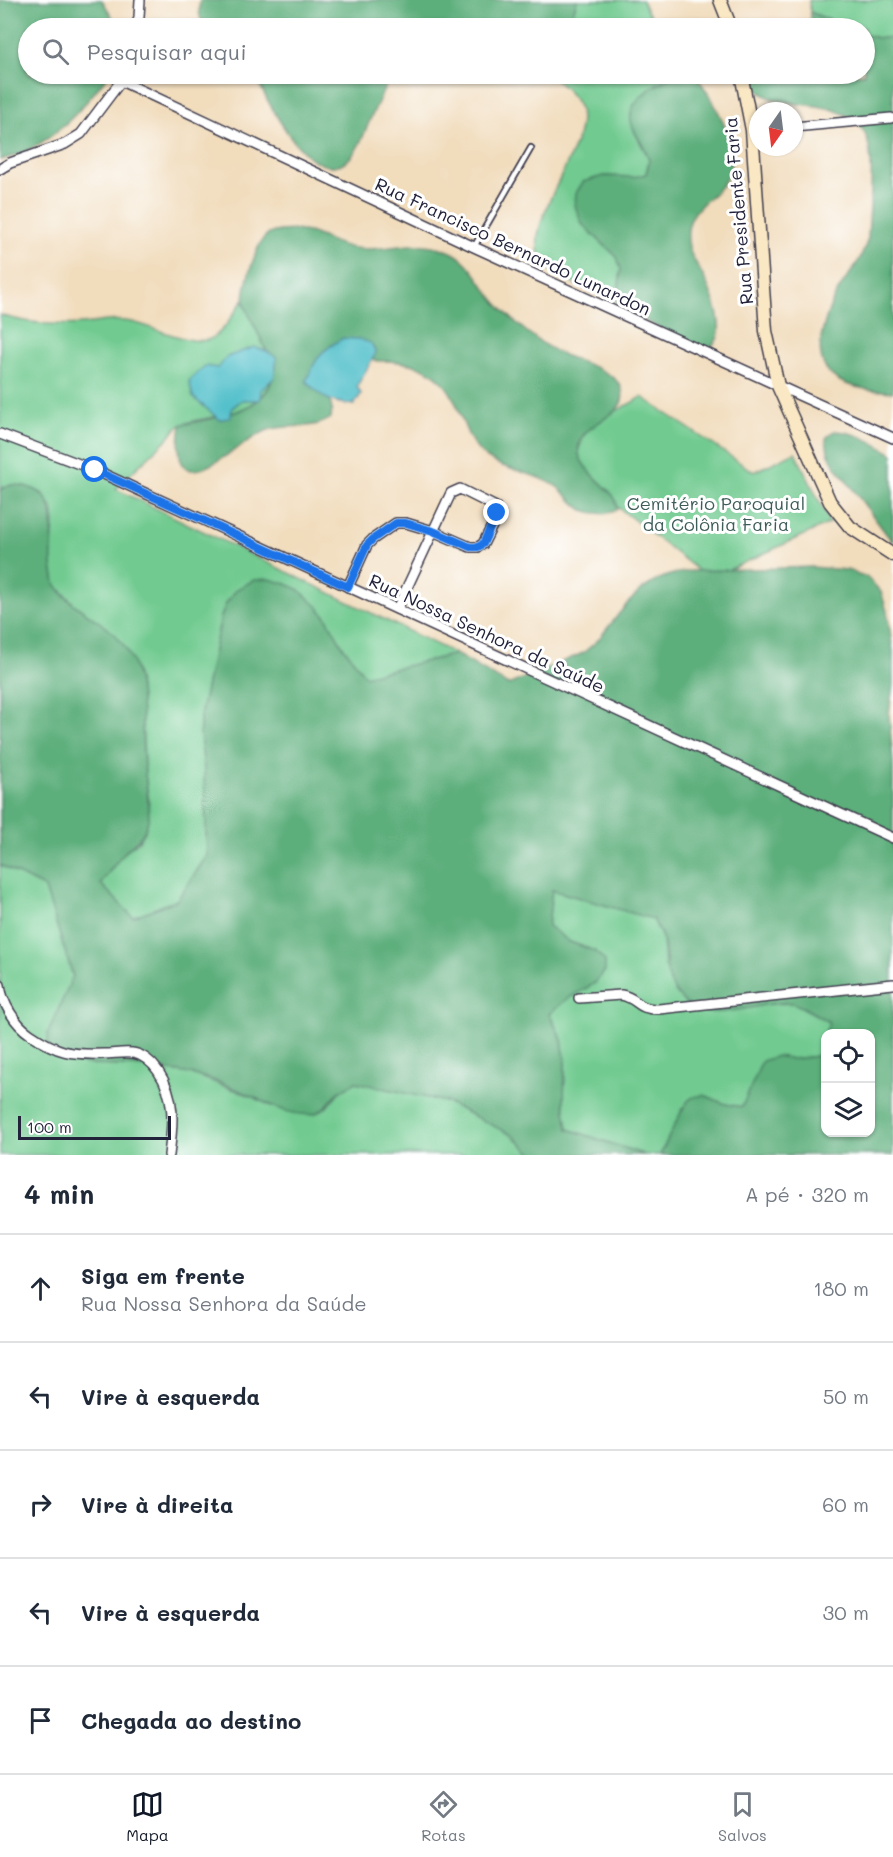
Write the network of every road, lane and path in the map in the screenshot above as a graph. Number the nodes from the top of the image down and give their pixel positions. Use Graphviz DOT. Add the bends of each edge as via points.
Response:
graph roads {
  1 [pos="140,0"];
  2 [pos="720,0"];
  3 [pos="139,18"];
  4 [pos="727,18"];
  5 [pos="117,84"];
  6 [pos="136,84"];
  7 [pos="744,84"];
  8 [pos="749,106"];
  9 [pos="891,118"];
  10 [pos="803,126"];
  11 [pos="531,148"];
  12 [pos="756,156"];
  13 [pos="0,169"];
  14 [pos="474,247"];
  15 [pos="778,386"];
  16 [pos="0,434"];
  17 [pos="893,438"];
  18 [pos="433,531"];
  19 [pos="893,555"];
  20 [pos="348,587"];
  21 [pos="397,609"];
  22 [pos="893,838"];
  23 [pos="893,984"];
  24 [pos="0,985"];
  25 [pos="579,998"];
  26 [pos="169,1155"];
  1 -- 3 [label="street"];
  2 -- 4 [label="street"];
  5 -- 13 [label="street" via="81,134"];
  6 -- 14 [label="street, Rua Francisco Bernardo Lunardon"];
  7 -- 8 [label="street, Rua Presidente Faria"];
  9 -- 10 [label="street"];
  11 -- 14 [label="lane"];
  12 -- 15 [label="street, Rua Presidente Faria" via="766,331"];
  14 -- 15 [label="street, Rua Francisco Bernardo Lunardon"];
  15 -- 17 [label="street, Rua Francisco Bernardo Lunardon"];
  15 -- 19 [label="street, Rua Presidente Faria" via="830,502 850,527"];
  16 -- 20 [label="street, Rua Nossa Senhora da Saúde" via="95,470"];
  18 -- 18 [label="street" via="455,490 496,507 496,518 478,547"];
  18 -- 20 [label="street" via="396,523 367,545"];
  18 -- 21 [label="street"];
  20 -- 21 [label="street, Rua Nossa Senhora da Saúde"];
  21 -- 22 [label="street, Rua Nossa Senhora da Saúde"];
  23 -- 25 [label="street" via="659,1010 648,1010 621,995"];
  24 -- 26 [label="street" via="1,995 20,1027 50,1047 78,1054 134,1053 151,1062 165,1082 171,1102"];
}
